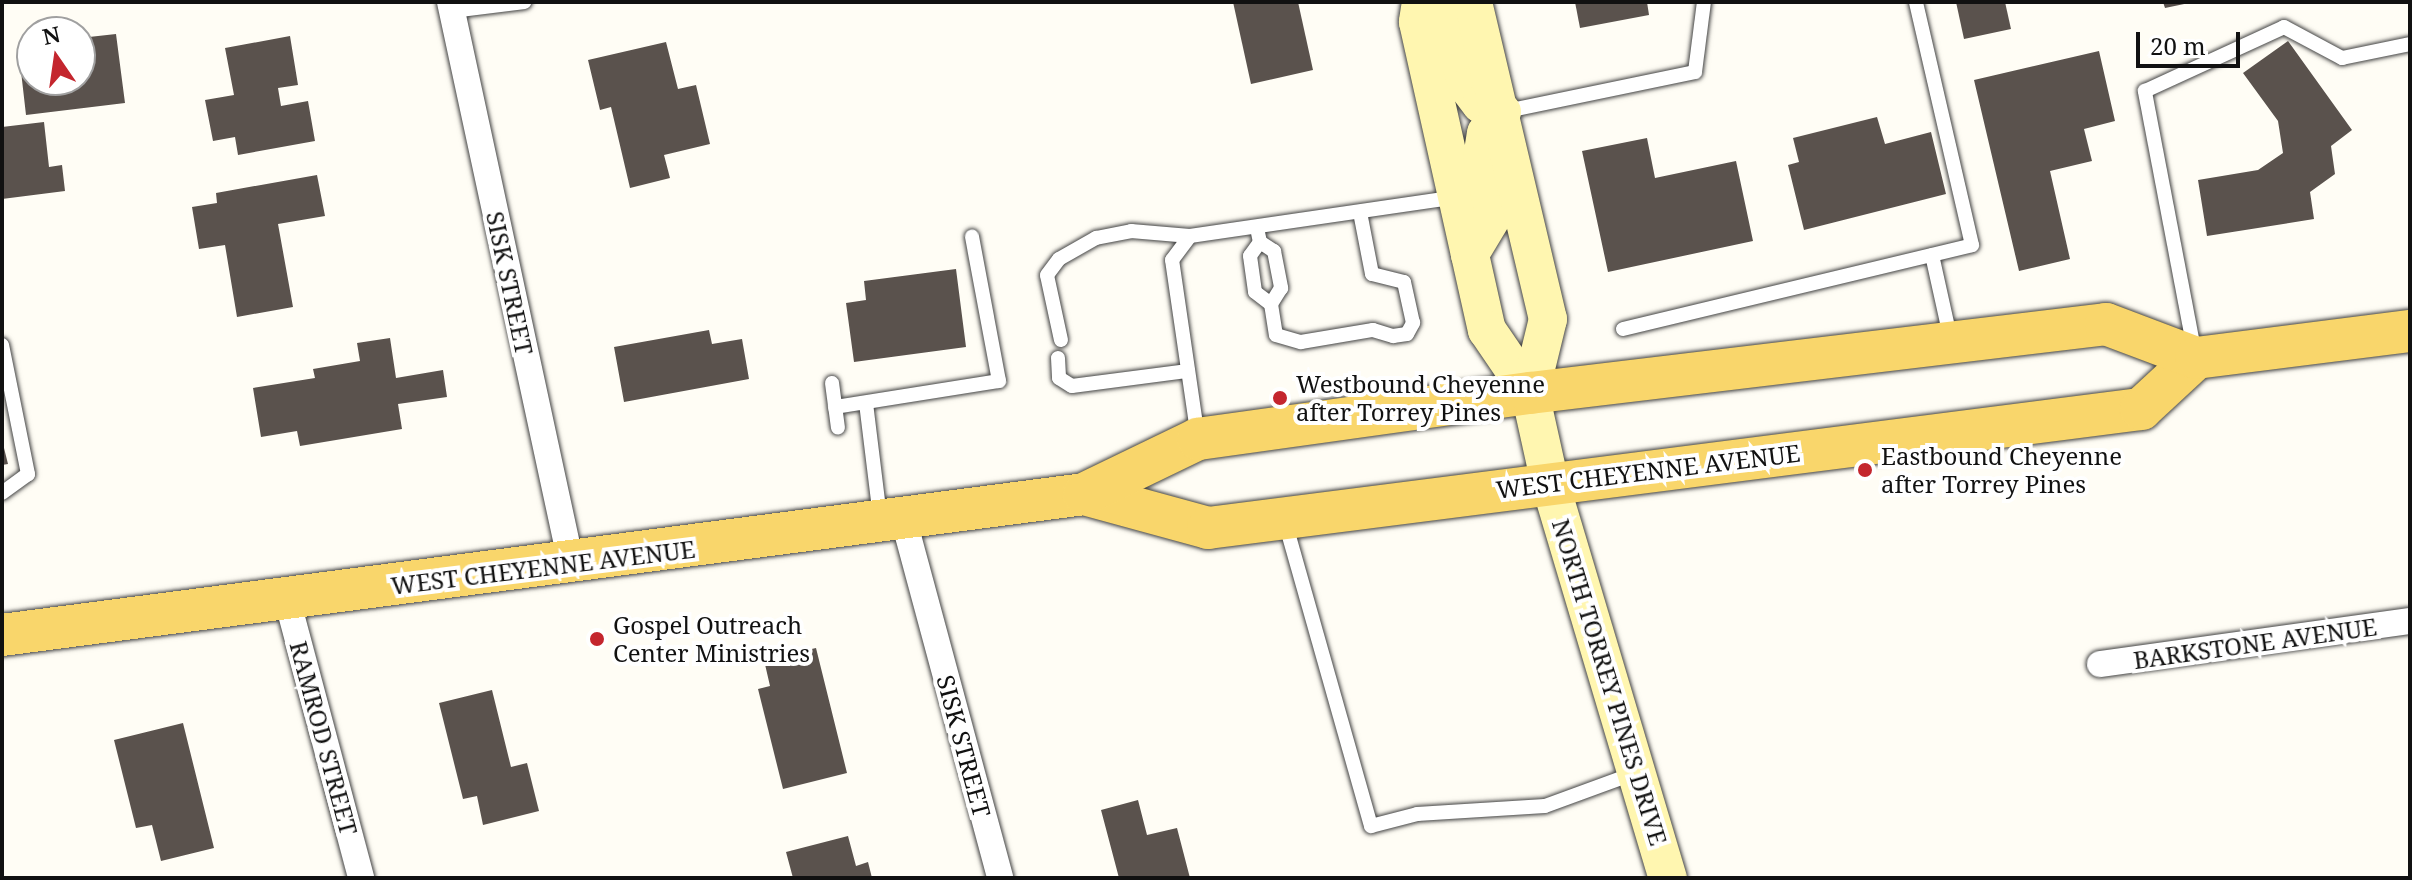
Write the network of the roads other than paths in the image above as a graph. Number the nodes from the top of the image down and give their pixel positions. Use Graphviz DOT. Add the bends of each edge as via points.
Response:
graph roads {
  1 [pos="524,2"];
  2 [pos="1421,2"];
  3 [pos="1442,2"];
  4 [pos="1473,2"];
  5 [pos="1704,2"];
  6 [pos="1916,2"];
  7 [pos="451,6"];
  8 [pos="2410,44"];
  9 [pos="1502,112"];
  10 [pos="1457,197"];
  11 [pos="1360,212"];
  12 [pos="1259,235"];
  13 [pos="1190,236"];
  14 [pos="972,237"];
  15 [pos="1470,254"];
  16 [pos="1932,255"];
  17 [pos="1271,304"];
  18 [pos="1623,329"];
  19 [pos="2410,331"];
  20 [pos="1061,340"];
  21 [pos="1951,343"];
  22 [pos="2,345"];
  23 [pos="1058,358"];
  24 [pos="2196,358"];
  25 [pos="1188,371"];
  26 [pos="832,383"];
  27 [pos="1530,393"];
  28 [pos="866,403"];
  29 [pos="835,407"];
  30 [pos="838,428"];
  31 [pos="1198,439"];
  32 [pos="1550,483"];
  33 [pos="2,493"];
  34 [pos="1084,494"];
  35 [pos="1284,518"];
  36 [pos="892,522"];
  37 [pos="571,563"];
  38 [pos="287,599"];
  39 [pos="2410,621"];
  40 [pos="2,635"];
  41 [pos="2100,664"];
  42 [pos="1637,772"];
  43 [pos="361,878"];
  44 [pos="1000,878"];
  45 [pos="1668,878"];
  1 -- 7 [label="lane"];
  2 -- 10 [label="main road, NORTH TORREY PINES DRIVE" via="1418,22"];
  3 -- 9 [label="main road" via="1468,87 1481,104"];
  4 -- 9 [label="main road, NORTH TORREY PINES DRIVE"];
  5 -- 9 [label="lane" via="1695,72"];
  6 -- 16 [label="lane" via="1972,245"];
  7 -- 37 [label="street, SISK STREET"];
  8 -- 24 [label="lane" via="2342,58 2284,27 2145,91"];
  9 -- 15 [label="main road" via="1486,133 1482,157 1494,214"];
  9 -- 27 [label="main road, NORTH TORREY PINES DRIVE" via="1548,319"];
  10 -- 11 [label="lane"];
  10 -- 15 [label="main road, NORTH TORREY PINES DRIVE"];
  11 -- 12 [label="lane"];
  11 -- 17 [label="lane" via="1372,274 1404,282 1413,323 1407,334 1373,330 1301,342 1276,335"];
  12 -- 13 [label="lane"];
  12 -- 17 [label="lane" via="1274,251 1281,288"];
  12 -- 17 [label="lane" via="1250,256 1255,292"];
  13 -- 20 [label="lane" via="1131,231 1096,238 1059,259 1047,275"];
  13 -- 25 [label="lane" via="1172,260"];
  14 -- 28 [label="lane" via="999,381"];
  15 -- 27 [label="main road, NORTH TORREY PINES DRIVE" via="1487,330"];
  16 -- 18 [label="lane"];
  16 -- 21 [label="lane"];
  19 -- 24 [label="main road, WEST CHEYENNE AVENUE"];
  21 -- 24 [label="main road, WEST CHEYENNE AVENUE" via="2106,324"];
  21 -- 27 [label="main road, WEST CHEYENNE AVENUE"];
  22 -- 33 [label="lane" via="28,474"];
  23 -- 25 [label="lane" via="1059,378 1072,386"];
  24 -- 32 [label="main road, WEST CHEYENNE AVENUE" via="2141,409"];
  25 -- 31 [label="lane"];
  26 -- 29 [label="lane"];
  27 -- 31 [label="main road, WEST CHEYENNE AVENUE"];
  27 -- 32 [label="main road, NORTH TORREY PINES DRIVE"];
  28 -- 29 [label="lane"];
  28 -- 36 [label="lane"];
  29 -- 30 [label="lane"];
  31 -- 34 [label="main road, WEST CHEYENNE AVENUE"];
  32 -- 35 [label="main road, WEST CHEYENNE AVENUE"];
  32 -- 42 [label="main road, NORTH TORREY PINES DRIVE"];
  34 -- 35 [label="main road, WEST CHEYENNE AVENUE" via="1208,528"];
  34 -- 36 [label="main road, WEST CHEYENNE AVENUE"];
  35 -- 42 [label="lane" via="1371,826 1417,814 1545,806"];
  36 -- 37 [label="main road, WEST CHEYENNE AVENUE"];
  36 -- 44 [label="street, SISK STREET"];
  37 -- 38 [label="main road, WEST CHEYENNE AVENUE"];
  38 -- 40 [label="main road, WEST CHEYENNE AVENUE"];
  38 -- 43 [label="street, RAMROD STREET"];
  39 -- 41 [label="street, BARKSTONE AVENUE"];
  42 -- 45 [label="main road, NORTH TORREY PINES DRIVE"];
}
